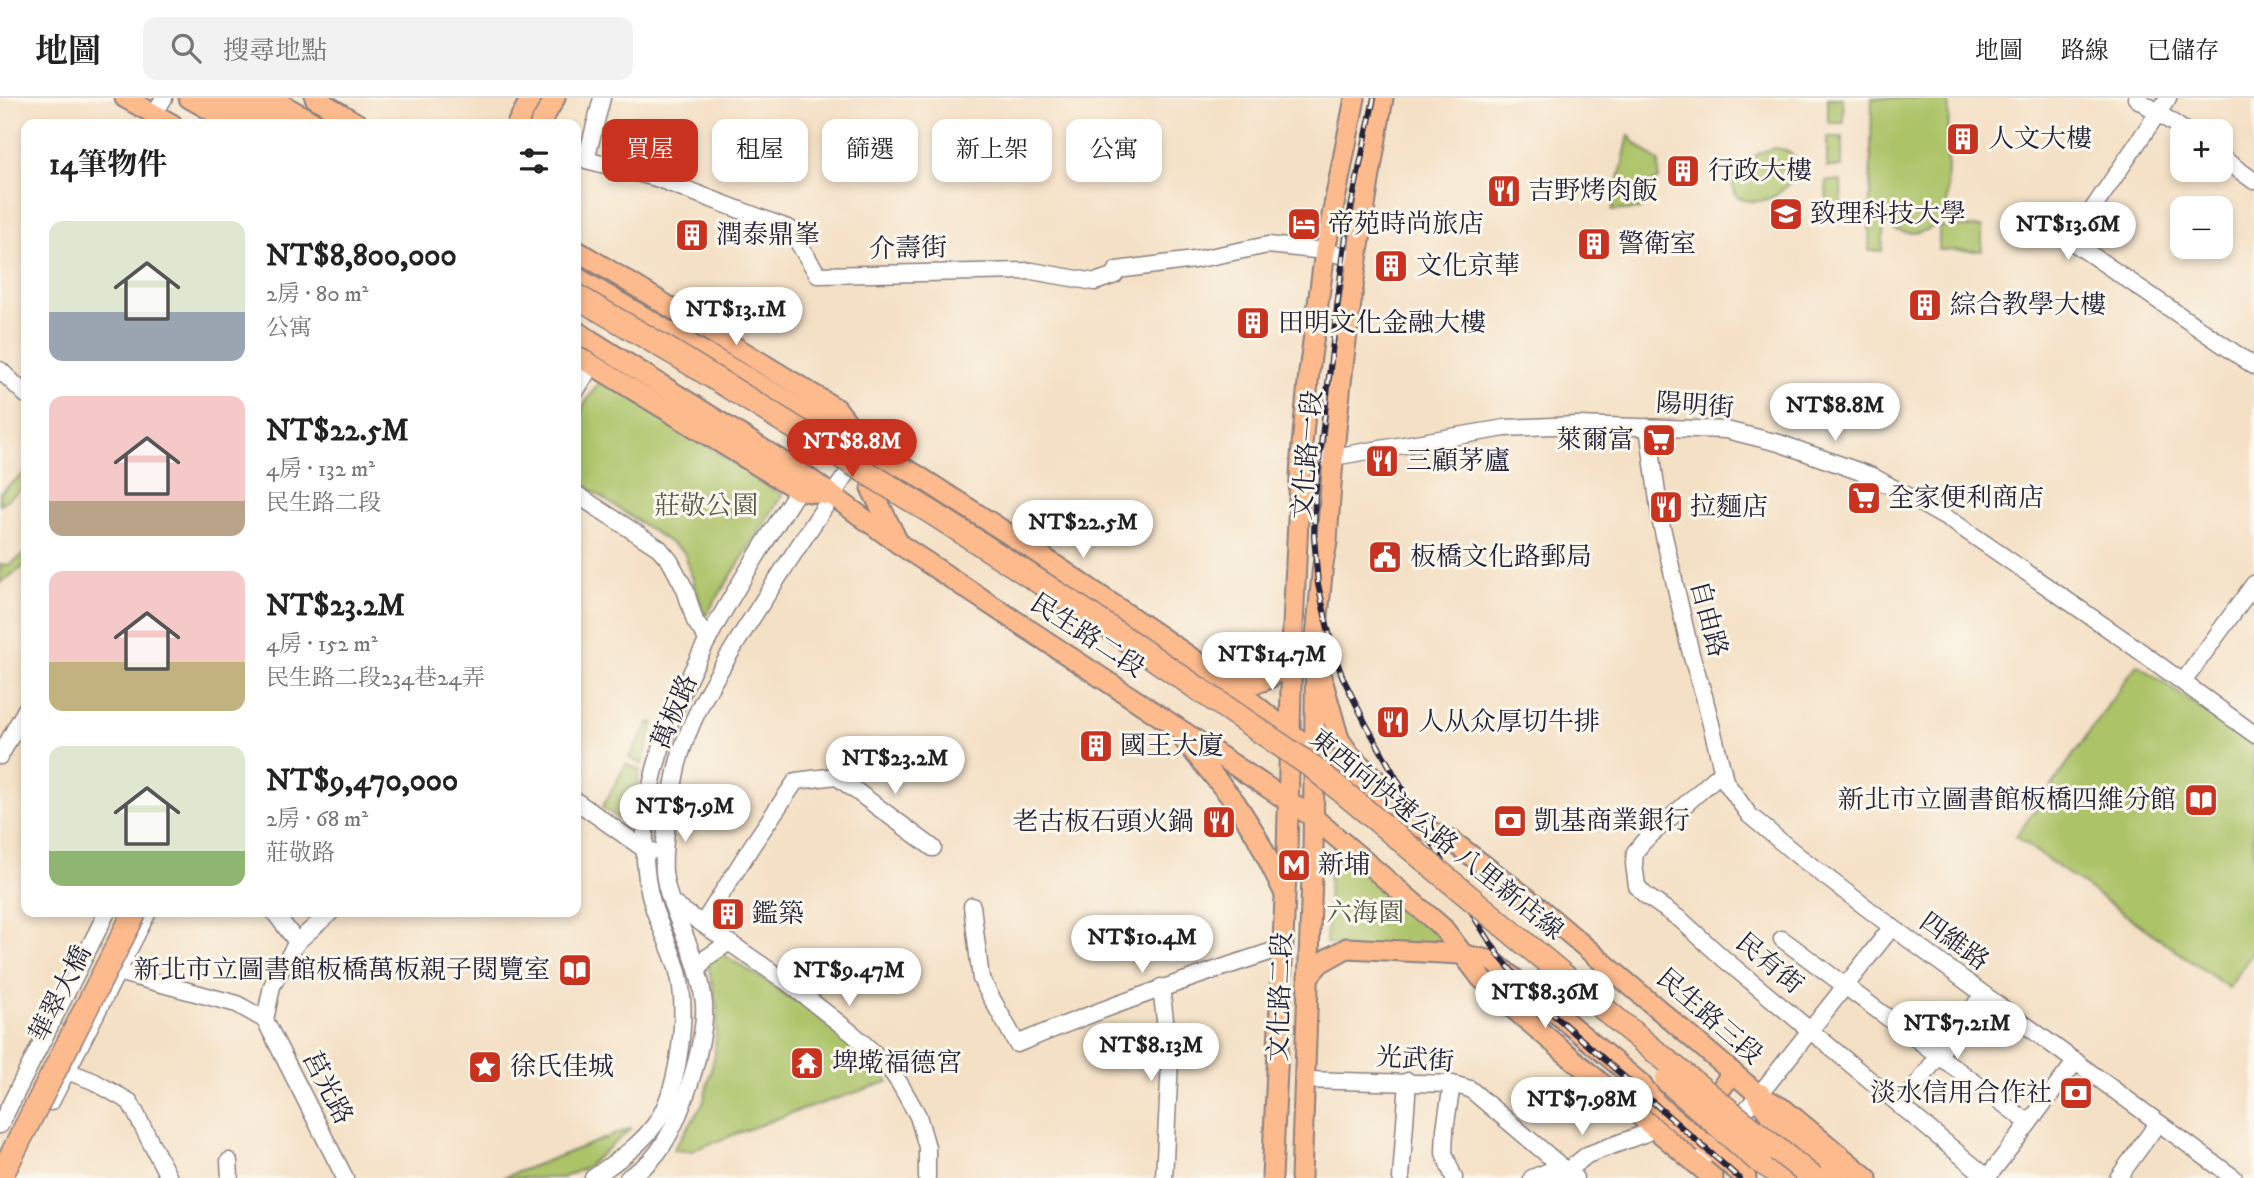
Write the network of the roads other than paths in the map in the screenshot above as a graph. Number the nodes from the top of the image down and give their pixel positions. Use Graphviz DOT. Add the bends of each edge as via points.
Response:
graph roads {
  1 [pos="125,98"];
  2 [pos="189,98"];
  3 [pos="213,98"];
  4 [pos="239,98"];
  5 [pos="271,98"];
  6 [pos="315,98"];
  7 [pos="531,98"];
  8 [pos="555,98"];
  9 [pos="602,98"];
  10 [pos="1355,98"];
  11 [pos="1383,98"];
  12 [pos="2136,98"];
  13 [pos="2168,98"];
  14 [pos="159,106"];
  15 [pos="2158,113"];
  16 [pos="226,119"];
  17 [pos="249,119"];
  18 [pos="275,119"];
  19 [pos="307,119"];
  20 [pos="350,119"];
  21 [pos="520,119"];
  22 [pos="543,119"];
  23 [pos="2170,121"];
  24 [pos="2233,166"];
  25 [pos="2254,181"];
  26 [pos="1325,251"];
  27 [pos="581,253"];
  28 [pos="1356,259"];
  29 [pos="581,280"];
  30 [pos="581,299"];
  31 [pos="581,316"];
  32 [pos="581,334"];
  33 [pos="584,360"];
  34 [pos="2254,366"];
  35 [pos="0,370"];
  36 [pos="21,390"];
  37 [pos="1648,427"];
  38 [pos="866,447"];
  39 [pos="1301,456"];
  40 [pos="1333,457"];
  41 [pos="915,474"];
  42 [pos="802,484"];
  43 [pos="832,495"];
  44 [pos="581,497"];
  45 [pos="899,544"];
  46 [pos="2254,584"];
  47 [pos="708,640"];
  48 [pos="1292,647"];
  49 [pos="1316,659"];
  50 [pos="1227,682"];
  51 [pos="2183,682"];
  52 [pos="21,718"];
  53 [pos="1166,720"];
  54 [pos="1290,733"];
  55 [pos="2254,734"];
  56 [pos="1314,749"];
  57 [pos="0,756"];
  58 [pos="1723,771"];
  59 [pos="1287,800"];
  60 [pos="581,805"];
  61 [pos="1749,815"];
  62 [pos="1314,818"];
  63 [pos="1451,841"];
  64 [pos="933,848"];
  65 [pos="644,849"];
  66 [pos="665,853"];
  67 [pos="1284,893"];
  68 [pos="672,903"];
  69 [pos="972,906"];
  70 [pos="104,917"];
  71 [pos="116,917"];
  72 [pos="133,917"];
  73 [pos="145,917"];
  74 [pos="278,917"];
  75 [pos="325,917"];
  76 [pos="703,923"];
  77 [pos="1892,927"];
  78 [pos="1782,939"];
  79 [pos="297,942"];
  80 [pos="728,943"];
  81 [pos="1282,948"];
  82 [pos="1460,954"];
  83 [pos="698,971"];
  84 [pos="117,972"];
  85 [pos="1308,977"];
  86 [pos="1161,987"];
  87 [pos="1846,987"];
  88 [pos="1983,994"];
  89 [pos="265,1020"];
  90 [pos="1811,1031"];
  91 [pos="1939,1054"];
  92 [pos="2076,1061"];
  93 [pos="67,1071"];
  94 [pos="1732,1072"];
  95 [pos="1304,1080"];
  96 [pos="1408,1081"];
  97 [pos="1640,1083"];
  98 [pos="1452,1084"];
  99 [pos="1759,1095"];
  100 [pos="1901,1107"];
  101 [pos="2029,1123"];
  102 [pos="2158,1123"];
  103 [pos="0,1125"];
  104 [pos="1653,1126"];
  105 [pos="0,1146"];
  106 [pos="1710,1149"];
  107 [pos="229,1161"];
  108 [pos="1759,1161"];
  109 [pos="1696,1165"];
  110 [pos="6,1172"];
  111 [pos="1571,1175"];
  112 [pos="169,1178"];
  113 [pos="230,1178"];
  114 [pos="345,1178"];
  115 [pos="593,1178"];
  116 [pos="628,1178"];
  117 [pos="927,1178"];
  118 [pos="1164,1178"];
  119 [pos="1272,1178"];
  120 [pos="1301,1178"];
  121 [pos="1401,1178"];
  122 [pos="1454,1178"];
  123 [pos="1532,1178"];
  124 [pos="1713,1178"];
  125 [pos="1778,1178"];
  126 [pos="1787,1178"];
  127 [pos="1804,1178"];
  128 [pos="1813,1178"];
  129 [pos="1840,1178"];
  130 [pos="1867,1178"];
  131 [pos="1987,1178"];
  132 [pos="2118,1178"];
  133 [pos="2234,1178"];
  1 -- 14 [label="main road"];
  2 -- 16 [label="main road"];
  3 -- 17 [label="highway"];
  4 -- 18 [label="highway"];
  5 -- 19 [label="main road"];
  6 -- 20 [label="main road"];
  7 -- 21 [label="main road"];
  8 -- 22 [label="main road"];
  9 -- 26 [label="street, 介壽街" via="586,160 656,178 790,229 818,275 1032,271 1095,282 1117,270 1268,245"];
  10 -- 26 [label="main road, 文化路一段"];
  11 -- 28 [label="main road, 文化路一段"];
  12 -- 15 [label="street"];
  13 -- 15 [label="street"];
  15 -- 23 [label="street"];
  15 -- 34 [label="street" via="2071,241"];
  24 -- 25 [label="street"];
  26 -- 28 [label="street"];
  26 -- 39 [label="main road, 文化路一段"];
  27 -- 38 [label="main road, 民生路二段" via="837,409"];
  28 -- 40 [label="main road, 文化路一段"];
  29 -- 38 [label="main road"];
  30 -- 108 [label="highway, 東西向快速公路 八里新店線, bridge" via="934,514 1314,768"];
  31 -- 108 [label="highway, 東西向快速公路 八里新店線, bridge" via="933,531 1264,748 1431,881"];
  32 -- 42 [label="main road" via="645,373"];
  33 -- 42 [label="main road, 民生路二段"];
  35 -- 36 [label="street"];
  37 -- 40 [label="street, 陽明街" via="1505,428"];
  37 -- 51 [label="street, 陽明街" via="1726,430 1779,443 1872,476 1955,523"];
  37 -- 58 [label="street, 自由路" via="1668,561"];
  38 -- 41 [label="main road, 民生路二段"];
  38 -- 43 [label="street, 萬板路"];
  39 -- 40 [label="street, 陽明街"];
  39 -- 48 [label="main road, 文化路一段"];
  40 -- 49 [label="main road, 文化路一段"];
  41 -- 45 [label="main road" via="890,472 872,482 877,503"];
  41 -- 50 [label="main road, 民生路二段"];
  42 -- 43 [label="main road, 民生路二段"];
  42 -- 47 [label="street, 萬板路"];
  43 -- 45 [label="main road, 民生路二段"];
  43 -- 66 [label="street, 萬板路" via="723,665 695,719 677,767"];
  44 -- 47 [label="street" via="659,548 685,589 695,621"];
  45 -- 53 [label="main road, 民生路二段"];
  46 -- 51 [label="street"];
  47 -- 65 [label="street, 萬板路" via="689,675 653,773"];
  48 -- 50 [label="main road" via="1288,660 1268,680 1241,685"];
  48 -- 54 [label="main road, 文化路一段"];
  49 -- 56 [label="main road, 文化路一段"];
  49 -- 63 [label="main road" via="1339,738 1350,755 1407,807 1444,827"];
  50 -- 54 [label="main road, 民生路二段"];
  51 -- 55 [label="street, 陽明街"];
  52 -- 57 [label="street"];
  53 -- 59 [label="main road, 民生路二段"];
  53 -- 67 [label="main road" via="1236,802"];
  54 -- 56 [label="main road, 民生路二段"];
  54 -- 59 [label="main road, 文化路一段"];
  56 -- 62 [label="main road, 文化路一段"];
  56 -- 63 [label="main road, 民生路三段" via="1398,817"];
  58 -- 61 [label="street, 自由路" via="1725,782"];
  58 -- 90 [label="street, 民有街" via="1635,852 1637,886"];
  59 -- 62 [label="main road, 民生路二段"];
  59 -- 67 [label="main road, 文化路二段"];
  60 -- 65 [label="street"];
  61 -- 77 [label="street, 四維路"];
  62 -- 82 [label="main road" via="1443,928"];
  62 -- 85 [label="main road, 文化路二段"];
  63 -- 94 [label="main road, 民生路三段" via="1531,901"];
  64 -- 76 [label="street" via="836,776 796,781"];
  65 -- 66 [label="street"];
  65 -- 115 [label="street, 萬板路" via="653,906 683,995 680,1046 656,1123 631,1151"];
  66 -- 68 [label="street, 萬板路" via="664,872"];
  67 -- 81 [label="main road, 文化路二段"];
  68 -- 76 [label="street"];
  68 -- 83 [label="street, 萬板路"];
  69 -- 86 [label="street" via="981,979 1017,1044"];
  70 -- 103 [label="street"];
  71 -- 105 [label="highway, 華翠大橋"];
  72 -- 110 [label="highway, 華翠大橋, bridge"];
  73 -- 84 [label="street"];
  74 -- 79 [label="street"];
  75 -- 79 [label="street"];
  76 -- 80 [label="street"];
  77 -- 87 [label="street"];
  77 -- 88 [label="street, 四維路"];
  78 -- 87 [label="street"];
  79 -- 89 [label="street" via="272,986"];
  80 -- 83 [label="street" via="706,958"];
  80 -- 117 [label="street" via="801,993 886,1064 918,1116 927,1147"];
  81 -- 86 [label="street"];
  81 -- 119 [label="main road, 文化路二段"];
  82 -- 85 [label="main road" via="1347,948 1320,963"];
  82 -- 97 [label="main road" via="1493,961"];
  82 -- 104 [label="main road" via="1509,1005"];
  83 -- 116 [label="street, 萬板路" via="705,1006 689,1088 675,1124 653,1158"];
  84 -- 89 [label="street" via="237,1004"];
  84 -- 93 [label="street"];
  85 -- 95 [label="main road, 文化路二段"];
  86 -- 118 [label="street" via="1170,1061"];
  87 -- 90 [label="street"];
  87 -- 91 [label="street"];
  88 -- 91 [label="street"];
  88 -- 92 [label="street, 四維路"];
  89 -- 114 [label="street, 莒光路"];
  90 -- 99 [label="street"];
  90 -- 100 [label="street, 民有街"];
  91 -- 100 [label="street"];
  91 -- 101 [label="street"];
  92 -- 101 [label="street"];
  92 -- 102 [label="street, 四維路"];
  93 -- 110 [label="street"];
  93 -- 112 [label="street" via="130,1102"];
  94 -- 97 [label="main road" via="1703,1117 1695,1120"];
  94 -- 99 [label="main road, 民生路三段"];
  95 -- 96 [label="street, 光武街"];
  95 -- 120 [label="main road, 文化路二段"];
  96 -- 98 [label="street, 光武街"];
  96 -- 121 [label="street"];
  97 -- 106 [label="main road" via="1657,1104"];
  98 -- 111 [label="street, 光武街" via="1470,1090"];
  98 -- 122 [label="street" via="1444,1153"];
  99 -- 106 [label="street"];
  99 -- 129 [label="highway" via="1780,1127"];
  99 -- 130 [label="main road, 民生路三段" via="1786,1110"];
  100 -- 131 [label="street, 民有街"];
  101 -- 131 [label="street"];
  102 -- 132 [label="street"];
  102 -- 133 [label="street, 四維路"];
  104 -- 109 [label="main road"];
  104 -- 111 [label="street" via="1646,1133 1587,1155"];
  106 -- 108 [label="main road"];
  106 -- 109 [label="street"];
  107 -- 113 [label="street"];
  108 -- 125 [label="highway, 東西向快速公路 八里新店線"];
  108 -- 126 [label="highway"];
  108 -- 127 [label="highway, bridge"];
  108 -- 128 [label="highway, 東西向快速公路 八里新店線, bridge"];
  109 -- 124 [label="main road"];
  111 -- 123 [label="street" via="1552,1170"];
}
